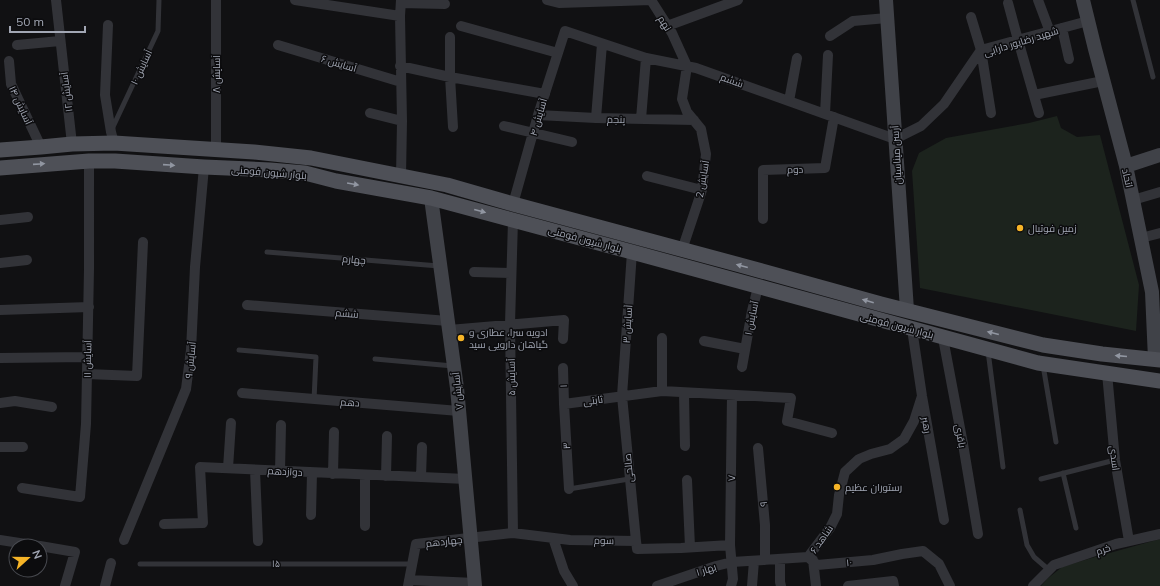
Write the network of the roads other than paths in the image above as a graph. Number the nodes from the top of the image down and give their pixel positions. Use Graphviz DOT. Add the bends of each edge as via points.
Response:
graph roads {
  1 [pos="56,0"];
  2 [pos="159,0"];
  3 [pos="216,0"];
  4 [pos="295,0"];
  5 [pos="547,0"];
  6 [pos="738,0"];
  7 [pos="886,0"];
  8 [pos="1038,0"];
  9 [pos="1083,0"];
  10 [pos="1133,0"];
  11 [pos="401,1"];
  12 [pos="559,1"];
  13 [pos="1008,3"];
  14 [pos="445,4"];
  15 [pos="400,16"];
  16 [pos="971,17"];
  17 [pos="887,18"];
  18 [pos="1088,21"];
  19 [pos="108,25"];
  20 [pos="462,26"];
  21 [pos="667,26"];
  22 [pos="1062,28"];
  23 [pos="565,31"];
  24 [pos="1050,32"];
  25 [pos="830,36"];
  26 [pos="450,37"];
  27 [pos="60,40"];
  28 [pos="1018,40"];
  29 [pos="278,44"];
  30 [pos="602,44"];
  31 [pos="17,45"];
  32 [pos="981,50"];
  33 [pos="558,53"];
  34 [pos="828,55"];
  35 [pos="646,58"];
  36 [pos="796,58"];
  37 [pos="1069,59"];
  38 [pos="9,61"];
  39 [pos="400,66"];
  40 [pos="687,66"];
  41 [pos="450,77"];
  42 [pos="1153,77"];
  43 [pos="1103,81"];
  44 [pos="401,82"];
  45 [pos="545,94"];
  46 [pos="1034,95"];
  47 [pos="789,101"];
  48 [pos="991,113"];
  49 [pos="1039,113"];
  50 [pos="370,114"];
  51 [pos="538,114"];
  52 [pos="830,116"];
  53 [pos="596,118"];
  54 [pos="641,119"];
  55 [pos="694,120"];
  56 [pos="402,121"];
  57 [pos="504,126"];
  58 [pos="453,127"];
  59 [pos="533,133"];
  60 [pos="112,137"];
  61 [pos="895,140"];
  62 [pos="572,142"];
  63 [pos="72,144"];
  64 [pos="41,147"];
  65 [pos="216,149"];
  66 [pos="0,150"];
  67 [pos="1160,155"];
  68 [pos="89,161"];
  69 [pos="340,164"];
  70 [pos="1126,166"];
  71 [pos="0,168"];
  72 [pos="204,168"];
  73 [pos="401,176"];
  74 [pos="647,176"];
  75 [pos="336,181"];
  76 [pos="702,190"];
  77 [pos="1160,192"];
  78 [pos="431,198"];
  79 [pos="1133,200"];
  80 [pos="513,204"];
  81 [pos="28,217"];
  82 [pos="763,219"];
  83 [pos="0,220"];
  84 [pos="513,220"];
  85 [pos="1160,233"];
  86 [pos="1141,238"];
  87 [pos="143,242"];
  88 [pos="682,250"];
  89 [pos="267,252"];
  90 [pos="632,252"];
  91 [pos="27,260"];
  92 [pos="0,263"];
  93 [pos="440,266"];
  94 [pos="474,272"];
  95 [pos="511,273"];
  96 [pos="758,287"];
  97 [pos="247,305"];
  98 [pos="89,307"];
  99 [pos="0,310"];
  100 [pos="907,310"];
  101 [pos="510,324"];
  102 [pos="448,326"];
  103 [pos="912,329"];
  104 [pos="662,338"];
  105 [pos="943,338"];
  106 [pos="563,339"];
  107 [pos="704,341"];
  108 [pos="745,349"];
  109 [pos="239,350"];
  110 [pos="988,350"];
  111 [pos="88,356"];
  112 [pos="0,358"];
  113 [pos="375,359"];
  114 [pos="1157,360"];
  115 [pos="1043,364"];
  116 [pos="454,366"];
  117 [pos="742,367"];
  118 [pos="563,368"];
  119 [pos="87,374"];
  120 [pos="1107,374"];
  121 [pos="1160,381"];
  122 [pos="662,391"];
  123 [pos="684,393"];
  124 [pos="242,394"];
  125 [pos="732,395"];
  126 [pos="622,396"];
  127 [pos="922,396"];
  128 [pos="314,400"];
  129 [pos="0,403"];
  130 [pos="564,404"];
  131 [pos="52,407"];
  132 [pos="459,411"];
  133 [pos="231,423"];
  134 [pos="281,425"];
  135 [pos="334,432"];
  136 [pos="832,433"];
  137 [pos="386,436"];
  138 [pos="1056,442"];
  139 [pos="685,446"];
  140 [pos="0,447"];
  141 [pos="23,447"];
  142 [pos="422,447"];
  143 [pos="758,448"];
  144 [pos="1115,460"];
  145 [pos="1003,466"];
  146 [pos="228,468"];
  147 [pos="255,470"];
  148 [pos="280,471"];
  149 [pos="312,473"];
  150 [pos="1063,473"];
  151 [pos="333,474"];
  152 [pos="365,475"];
  153 [pos="386,476"];
  154 [pos="421,477"];
  155 [pos="466,478"];
  156 [pos="1041,479"];
  157 [pos="629,480"];
  158 [pos="688,480"];
  159 [pos="22,488"];
  160 [pos="569,489"];
  161 [pos="1020,510"];
  162 [pos="312,514"];
  163 [pos="944,520"];
  164 [pos="164,524"];
  165 [pos="366,526"];
  166 [pos="1076,528"];
  167 [pos="513,533"];
  168 [pos="978,534"];
  169 [pos="1160,534"];
  170 [pos="472,538"];
  171 [pos="553,538"];
  172 [pos="124,540"];
  173 [pos="258,541"];
  174 [pos="636,541"];
  175 [pos="1129,541"];
  176 [pos="730,545"];
  177 [pos="690,547"];
  178 [pos="48,548"];
  179 [pos="780,559"];
  180 [pos="810,559"];
  181 [pos="765,560"];
  182 [pos="754,561"];
  183 [pos="111,562"];
  184 [pos="732,562"];
  185 [pos="140,564"];
  186 [pos="412,564"];
  187 [pos="1049,570"];
  188 [pos="409,583"];
  189 [pos="475,584"];
  190 [pos="893,584"];
  191 [pos="65,586"];
  192 [pos="105,586"];
  193 [pos="573,586"];
  194 [pos="657,586"];
  195 [pos="731,586"];
  196 [pos="752,586"];
  197 [pos="781,586"];
  198 [pos="816,586"];
  199 [pos="848,586"];
  200 [pos="950,586"];
  201 [pos="1033,586"];
  1 -- 27 [label="street, آسایش ۱۲"];
  2 -- 60 [label="lane, آسایش ‍۱۰" via="158,31"];
  3 -- 65 [label="street, آسایش ۸"];
  4 -- 15 [label="street"];
  5 -- 12 [label="street"];
  6 -- 21 [label="street"];
  7 -- 17 [label="street, آرسن میناسیان"];
  8 -- 24 [label="street"];
  9 -- 18 [label="street, اتحاد"];
  10 -- 42 [label="lane"];
  11 -- 14 [label="street"];
  11 -- 15 [label="street"];
  12 -- 21 [label="street, نهم" via="651,0"];
  13 -- 28 [label="street"];
  15 -- 39 [label="street"];
  16 -- 32 [label="street"];
  17 -- 25 [label="street" via="853,21"];
  17 -- 61 [label="street, آرسن میناسیان"];
  18 -- 22 [label="street, شهید رضاپور دارابی"];
  18 -- 43 [label="street, اتحاد"];
  19 -- 60 [label="street" via="105,95"];
  20 -- 33 [label="street"];
  21 -- 40 [label="street, نهم"];
  22 -- 24 [label="street, شهید رضاپور دارابی"];
  22 -- 37 [label="street"];
  23 -- 30 [label="street, ششم"];
  23 -- 33 [label="street, آسایش ۴"];
  24 -- 28 [label="street, شهید رضاپور دارابی"];
  26 -- 41 [label="street"];
  27 -- 31 [label="street"];
  27 -- 63 [label="street, آسایش ۱۲"];
  28 -- 32 [label="street, شهید رضاپور دارابی"];
  28 -- 46 [label="street"];
  29 -- 44 [label="street, آسایش ۶"];
  30 -- 35 [label="street, ششم"];
  30 -- 53 [label="street"];
  32 -- 48 [label="street"];
  32 -- 61 [label="street, شهید رضاپور دارابی" via="944,104 922,126"];
  33 -- 45 [label="street, آسایش ۴"];
  34 -- 52 [label="street"];
  35 -- 40 [label="street, ششم"];
  35 -- 54 [label="street"];
  36 -- 47 [label="street"];
  38 -- 64 [label="street, آسایش ۱۴" via="11,84"];
  39 -- 41 [label="street"];
  39 -- 44 [label="street"];
  40 -- 47 [label="street, ششم"];
  40 -- 55 [label="street, آسایش 2" via="682,98 687,112"];
  41 -- 45 [label="street"];
  41 -- 58 [label="street"];
  43 -- 46 [label="street"];
  43 -- 70 [label="street, اتحاد"];
  44 -- 56 [label="street"];
  45 -- 51 [label="street, آسایش ۴"];
  46 -- 49 [label="street"];
  47 -- 52 [label="street, ششم"];
  50 -- 56 [label="street"];
  51 -- 53 [label="street, پنجم"];
  51 -- 59 [label="street, آسایش ۴"];
  52 -- 61 [label="street, ششم"];
  52 -- 82 [label="street, دوم" via="825,168 763,170"];
  53 -- 54 [label="street, پنجم"];
  54 -- 55 [label="street, پنجم"];
  55 -- 76 [label="street, آسایش 2" via="701,129 706,154"];
  56 -- 73 [label="street"];
  57 -- 59 [label="street"];
  59 -- 62 [label="street"];
  59 -- 80 [label="street, آسایش ۴"];
  60 -- 63 [label="main road, بلوار شیون فومنی"];
  60 -- 65 [label="main road, بلوار شیون فومنی"];
  61 -- 100 [label="street, آرسن میناسیان"];
  63 -- 64 [label="main road, بلوار شیون فومنی"];
  64 -- 66 [label="main road, بلوار شیون فومنی"];
  65 -- 69 [label="main road, بلوار شیون فومنی" via="272,153"];
  67 -- 70 [label="street"];
  71 -- 68 [label="main road, بلوار شیون فومنی, one-way"];
  68 -- 72 [label="main road, بلوار شیون فومنی, one-way"];
  68 -- 98 [label="street, آسایش ۱۱"];
  69 -- 73 [label="main road, بلوار شیون فومنی"];
  69 -- 75 [label="main road"];
  70 -- 79 [label="street, اتحاد"];
  72 -- 75 [label="main road, بلوار شیون فومنی" via="305,173"];
  72 -- 172 [label="street, آسایش ۹" via="186,389"];
  73 -- 80 [label="main road, بلوار شیون فومنی" via="447,185"];
  74 -- 76 [label="street"];
  75 -- 78 [label="main road, بلوار شیون فومنی, one-way"];
  76 -- 88 [label="street, آسایش 2"];
  77 -- 79 [label="street"];
  78 -- 84 [label="main road, بلوار شیون فومنی, one-way"];
  78 -- 93 [label="street, آسایش ۷"];
  79 -- 86 [label="street, اتحاد"];
  80 -- 88 [label="main road, بلوار شیون فومنی"];
  81 -- 83 [label="street"];
  84 -- 90 [label="main road, بلوار شیون فومنی"];
  84 -- 95 [label="street, آسایش ۵"];
  85 -- 86 [label="street"];
  86 -- 114 [label="street, اتحاد" via="1152,292"];
  87 -- 119 [label="street" via="137,376"];
  100 -- 88 [label="main road, بلوار شیون فومنی, one-way"];
  89 -- 93 [label="lane, چهارم"];
  90 -- 96 [label="main road, بلوار شیون فومنی"];
  90 -- 126 [label="street, آسایش ۳"];
  91 -- 92 [label="street"];
  93 -- 102 [label="street, آسایش ۷"];
  94 -- 95 [label="street"];
  95 -- 101 [label="street, آسایش ۵"];
  96 -- 103 [label="main road, بلوار شیون فومنی"];
  96 -- 108 [label="street, آسایش ۱"];
  97 -- 102 [label="street, ششم"];
  98 -- 99 [label="street"];
  98 -- 111 [label="street, آسایش ۱۱"];
  114 -- 100 [label="main road, بلوار شیون فومنی, one-way" via="1043,345"];
  101 -- 102 [label="street, ششم"];
  101 -- 106 [label="street, ششم" via="564,320"];
  101 -- 167 [label="street, آسایش ۵"];
  102 -- 116 [label="street, آسایش ۷"];
  103 -- 105 [label="main road, بلوار شیون فومنی"];
  103 -- 127 [label="street, رهبر"];
  104 -- 122 [label="street"];
  105 -- 110 [label="main road, بلوار شیون فومنی"];
  105 -- 168 [label="street, باقری"];
  107 -- 108 [label="street, آسایش ۱"];
  108 -- 117 [label="street, آسایش ۱"];
  109 -- 128 [label="lane" via="316,357"];
  110 -- 115 [label="main road, بلوار شیون فومنی"];
  110 -- 145 [label="lane"];
  111 -- 112 [label="street"];
  111 -- 119 [label="street, آسایش ۱۱"];
  113 -- 116 [label="lane"];
  115 -- 120 [label="main road, بلوار شیون فومنی"];
  115 -- 138 [label="lane"];
  116 -- 132 [label="street, آسایش ۷"];
  118 -- 130 [label="street, ۱"];
  119 -- 159 [label="street, آسایش ۱۱" via="80,497"];
  120 -- 121 [label="main road, بلوار شیون فومنی"];
  120 -- 144 [label="street, اسدی"];
  122 -- 123 [label="street"];
  122 -- 126 [label="street"];
  123 -- 125 [label="street"];
  123 -- 139 [label="street"];
  124 -- 128 [label="street, دهم"];
  125 -- 136 [label="street" via="790,398 787,421"];
  125 -- 176 [label="street, ۷"];
  126 -- 130 [label="street, ثابتی"];
  126 -- 157 [label="street, صالحی"];
  127 -- 163 [label="street, رهبر"];
  127 -- 180 [label="street, شاهد ۶" via="914,421 904,439 890,448 859,459 845,472 837,514"];
  128 -- 132 [label="street, دهم"];
  129 -- 131 [label="street" via="15,401"];
  130 -- 160 [label="street, ۳"];
  132 -- 155 [label="street, آسایش ۷"];
  133 -- 146 [label="street"];
  134 -- 148 [label="street"];
  135 -- 151 [label="street"];
  137 -- 153 [label="street"];
  140 -- 141 [label="street"];
  142 -- 154 [label="street"];
  143 -- 181 [label="street, ۹" via="765,525"];
  144 -- 150 [label="lane"];
  144 -- 175 [label="street, اسدی"];
  146 -- 147 [label="street, دوازدهم"];
  146 -- 164 [label="street, دوازدهم" via="200,467 203,523"];
  147 -- 148 [label="street, دوازدهم"];
  147 -- 173 [label="street"];
  148 -- 149 [label="street, دوازدهم"];
  149 -- 151 [label="street, دوازدهم"];
  149 -- 162 [label="street"];
  150 -- 156 [label="lane"];
  150 -- 166 [label="lane"];
  151 -- 152 [label="street, دوازدهم"];
  152 -- 153 [label="street, دوازدهم"];
  152 -- 165 [label="street"];
  153 -- 154 [label="street, دوازدهم"];
  154 -- 155 [label="street, دوازدهم"];
  155 -- 170 [label="street, آسایش ۷"];
  157 -- 160 [label="lane"];
  157 -- 174 [label="street, صالحی"];
  158 -- 177 [label="street"];
  161 -- 187 [label="lane" via="1027,545 1034,557"];
  167 -- 170 [label="street, سوم"];
  167 -- 171 [label="street, سوم"];
  169 -- 175 [label="street, خرم"];
  170 -- 186 [label="street, چهاردهم" via="416,544"];
  170 -- 189 [label="street, آسایش ۷"];
  171 -- 174 [label="street, سوم"];
  171 -- 193 [label="street" via="564,571"];
  174 -- 177 [label="street, سوم" via="637,549"];
  175 -- 187 [label="street, خرم" via="1054,565"];
  176 -- 177 [label="street, سوم"];
  176 -- 184 [label="street, ۷"];
  178 -- 191 [label="street" via="75,552"];
  179 -- 180 [label="street, ۱۰"];
  179 -- 181 [label="street, ۱۰"];
  179 -- 197 [label="street"];
  180 -- 198 [label="street"];
  180 -- 200 [label="street, ۱۰" via="818,565 873,560 923,551 939,564"];
  181 -- 182 [label="street, ۱۰"];
  182 -- 184 [label="street, ۱۰"];
  182 -- 196 [label="street"];
  183 -- 192 [label="street"];
  184 -- 194 [label="street, بهار ۱"];
  184 -- 195 [label="street, ۷"];
  185 -- 186 [label="lane, ۱۵"];
  186 -- 188 [label="street"];
  187 -- 201 [label="street, خرم"];
  188 -- 189 [label="street"];
  190 -- 199 [label="street"];
}
